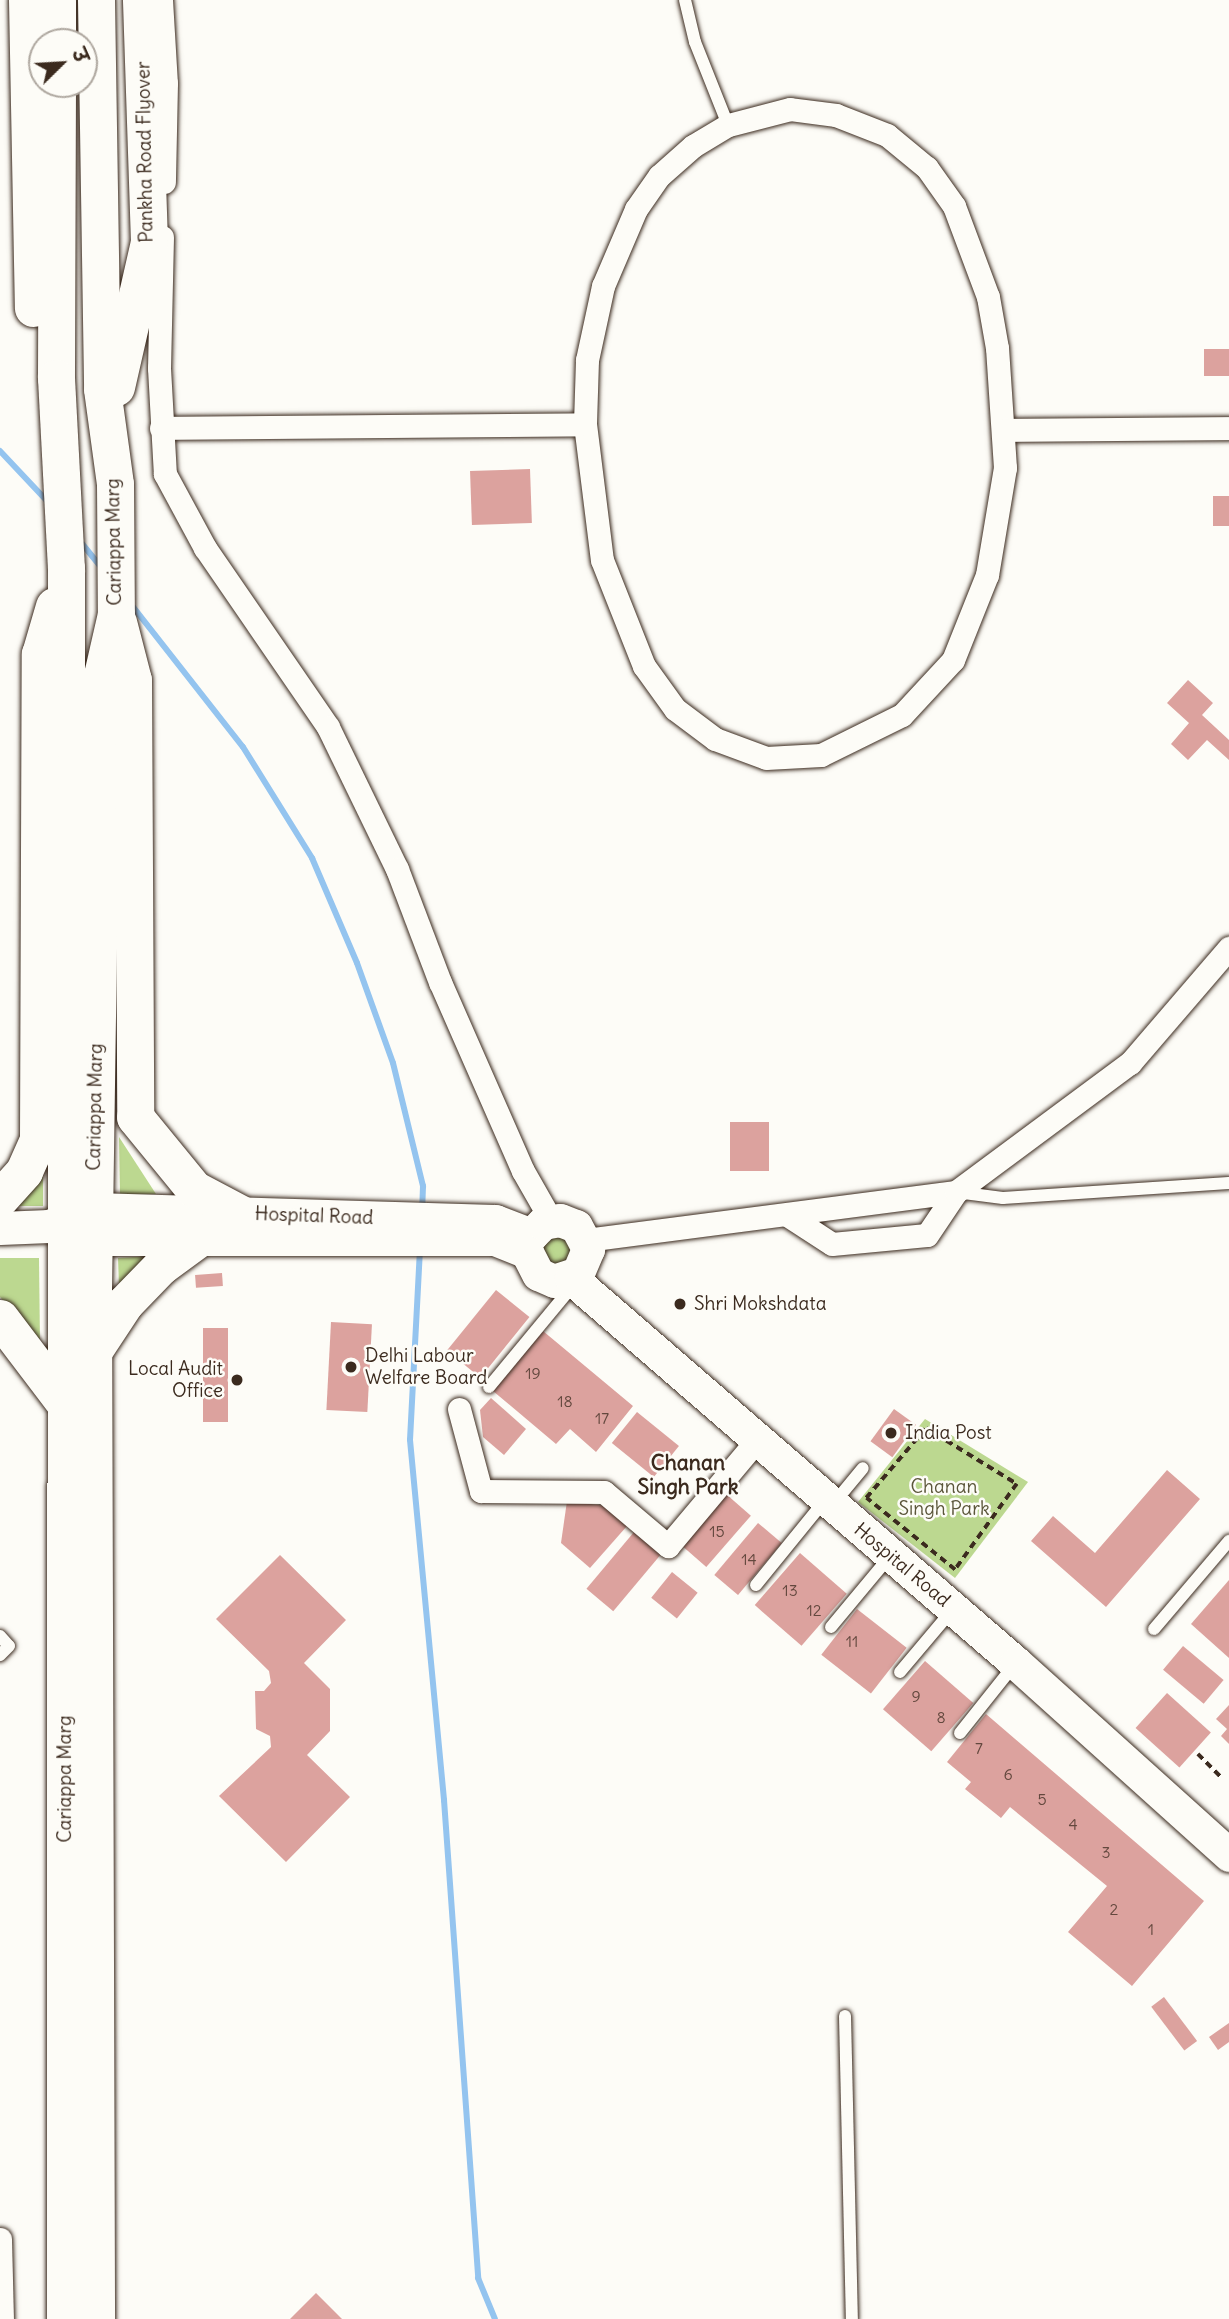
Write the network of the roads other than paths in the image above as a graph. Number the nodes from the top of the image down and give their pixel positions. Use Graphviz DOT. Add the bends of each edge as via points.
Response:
graph roads {
  1 [pos="27,0"];
  2 [pos="57,0"];
  3 [pos="96,0"];
  4 [pos="141,0"];
  5 [pos="161,0"];
  6 [pos="685,0"];
  7 [pos="57,28"];
  8 [pos="57,98"];
  9 [pos="728,125"];
  10 [pos="56,378"];
  11 [pos="585,424"];
  12 [pos="107,426"];
  13 [pos="161,428"];
  14 [pos="1229,428"];
  15 [pos="1005,430"];
  16 [pos="66,568"];
  17 [pos="116,614"];
  18 [pos="1229,948"];
  19 [pos="1229,1183"];
  20 [pos="956,1192"];
  21 [pos="0,1198"];
  22 [pos="241,1214"];
  23 [pos="789,1216"];
  24 [pos="74,1226"];
  25 [pos="0,1227"];
  26 [pos="385,1228"];
  27 [pos="536,1236"];
  28 [pos="198,1239"];
  29 [pos="586,1240"];
  30 [pos="573,1280"];
  31 [pos="0,1318"];
  32 [pos="94,1350"];
  33 [pos="489,1387"];
  34 [pos="66,1405"];
  35 [pos="459,1409"];
  36 [pos="756,1441"];
  37 [pos="863,1468"];
  38 [pos="829,1503"];
  39 [pos="1229,1541"];
  40 [pos="891,1555"];
  41 [pos="756,1585"];
  42 [pos="953,1608"];
  43 [pos="831,1627"];
  44 [pos="1154,1629"];
  45 [pos="0,1636"];
  46 [pos="0,1655"];
  47 [pos="1016,1662"];
  48 [pos="900,1672"];
  49 [pos="80,1703"];
  50 [pos="960,1733"];
  51 [pos="1229,1855"];
  52 [pos="845,2016"];
  53 [pos="0,2239"];
  54 [pos="2,2319"];
  55 [pos="65,2319"];
  56 [pos="96,2319"];
  57 [pos="852,2319"];
  1 -- 10 [label="main road" via="33,302 37,338"];
  2 -- 7 [label="main road"];
  3 -- 12 [label="main road, Cariappa Marg" via="102,389"];
  4 -- 12 [label="main road, Pankha Road Flyover" via="149,242"];
  5 -- 13 [label="street" via="166,83"];
  6 -- 9 [label="lane" via="695,42"];
  8 -- 10 [label="main road, Cariappa Marg"];
  9 -- 11 [label="street" via="693,146 659,176 636,209 603,286 587,360"];
  9 -- 15 [label="street" via="790,109 836,115 887,135 927,168 954,206 988,297"];
  10 -- 16 [label="main road, Cariappa Marg"];
  11 -- 13 [label="street"];
  11 -- 15 [label="street" via="602,560 644,666 675,709 715,739 766,758 821,755 902,715 953,660 987,575 1005,468"];
  12 -- 17 [label="main road, Cariappa Marg" via="115,484"];
  13 -- 27 [label="street" via="165,474 205,548 334,740 397,869 440,982 523,1171"];
  14 -- 15 [label="street"];
  16 -- 21 [label="main road" via="40,654 38,1139 24,1171"];
  16 -- 24 [label="main road, Cariappa Marg"];
  17 -- 22 [label="main road" via="133,681 135,1117 194,1189"];
  17 -- 24 [label="main road, Cariappa Marg" via="102,675"];
  18 -- 20 [label="street" via="1130,1063"];
  19 -- 20 [label="lane" via="1003,1198"];
  20 -- 23 [label="street"];
  20 -- 23 [label="street" via="927,1235 832,1244"];
  22 -- 24 [label="street, Hospital Road"];
  22 -- 26 [label="street, Hospital Road"];
  23 -- 29 [label="street"];
  24 -- 25 [label="street"];
  24 -- 28 [label="street, Hospital Road"];
  24 -- 32 [label="main road, Cariappa Marg"];
  24 -- 34 [label="main road, Cariappa Marg"];
  26 -- 27 [label="street, Hospital Road" via="473,1230 495,1221"];
  26 -- 28 [label="street, Hospital Road"];
  27 -- 29 [label="street" via="569,1222"];
  27 -- 30 [label="street" via="538,1275 554,1281"];
  28 -- 32 [label="main road" via="161,1266 125,1303"];
  29 -- 30 [label="street" via="587,1258"];
  30 -- 33 [label="lane"];
  30 -- 36 [label="street, Hospital Road"];
  31 -- 34 [label="main road"];
  32 -- 49 [label="main road, Cariappa Marg"];
  34 -- 49 [label="main road, Cariappa Marg"];
  35 -- 36 [label="street" via="481,1491 604,1492 668,1546"];
  36 -- 38 [label="street, Hospital Road"];
  37 -- 38 [label="lane"];
  38 -- 40 [label="street, Hospital Road"];
  38 -- 41 [label="lane"];
  39 -- 44 [label="lane"];
  40 -- 42 [label="street, Hospital Road"];
  40 -- 43 [label="lane"];
  42 -- 47 [label="street, Hospital Road"];
  42 -- 48 [label="lane"];
  45 -- 46 [label="lane" via="9,1646"];
  47 -- 50 [label="lane"];
  47 -- 51 [label="street, Hospital Road"];
  49 -- 55 [label="main road, Cariappa Marg"];
  49 -- 56 [label="main road, Cariappa Marg"];
  52 -- 57 [label="lane"];
  53 -- 54 [label="street"];
}
